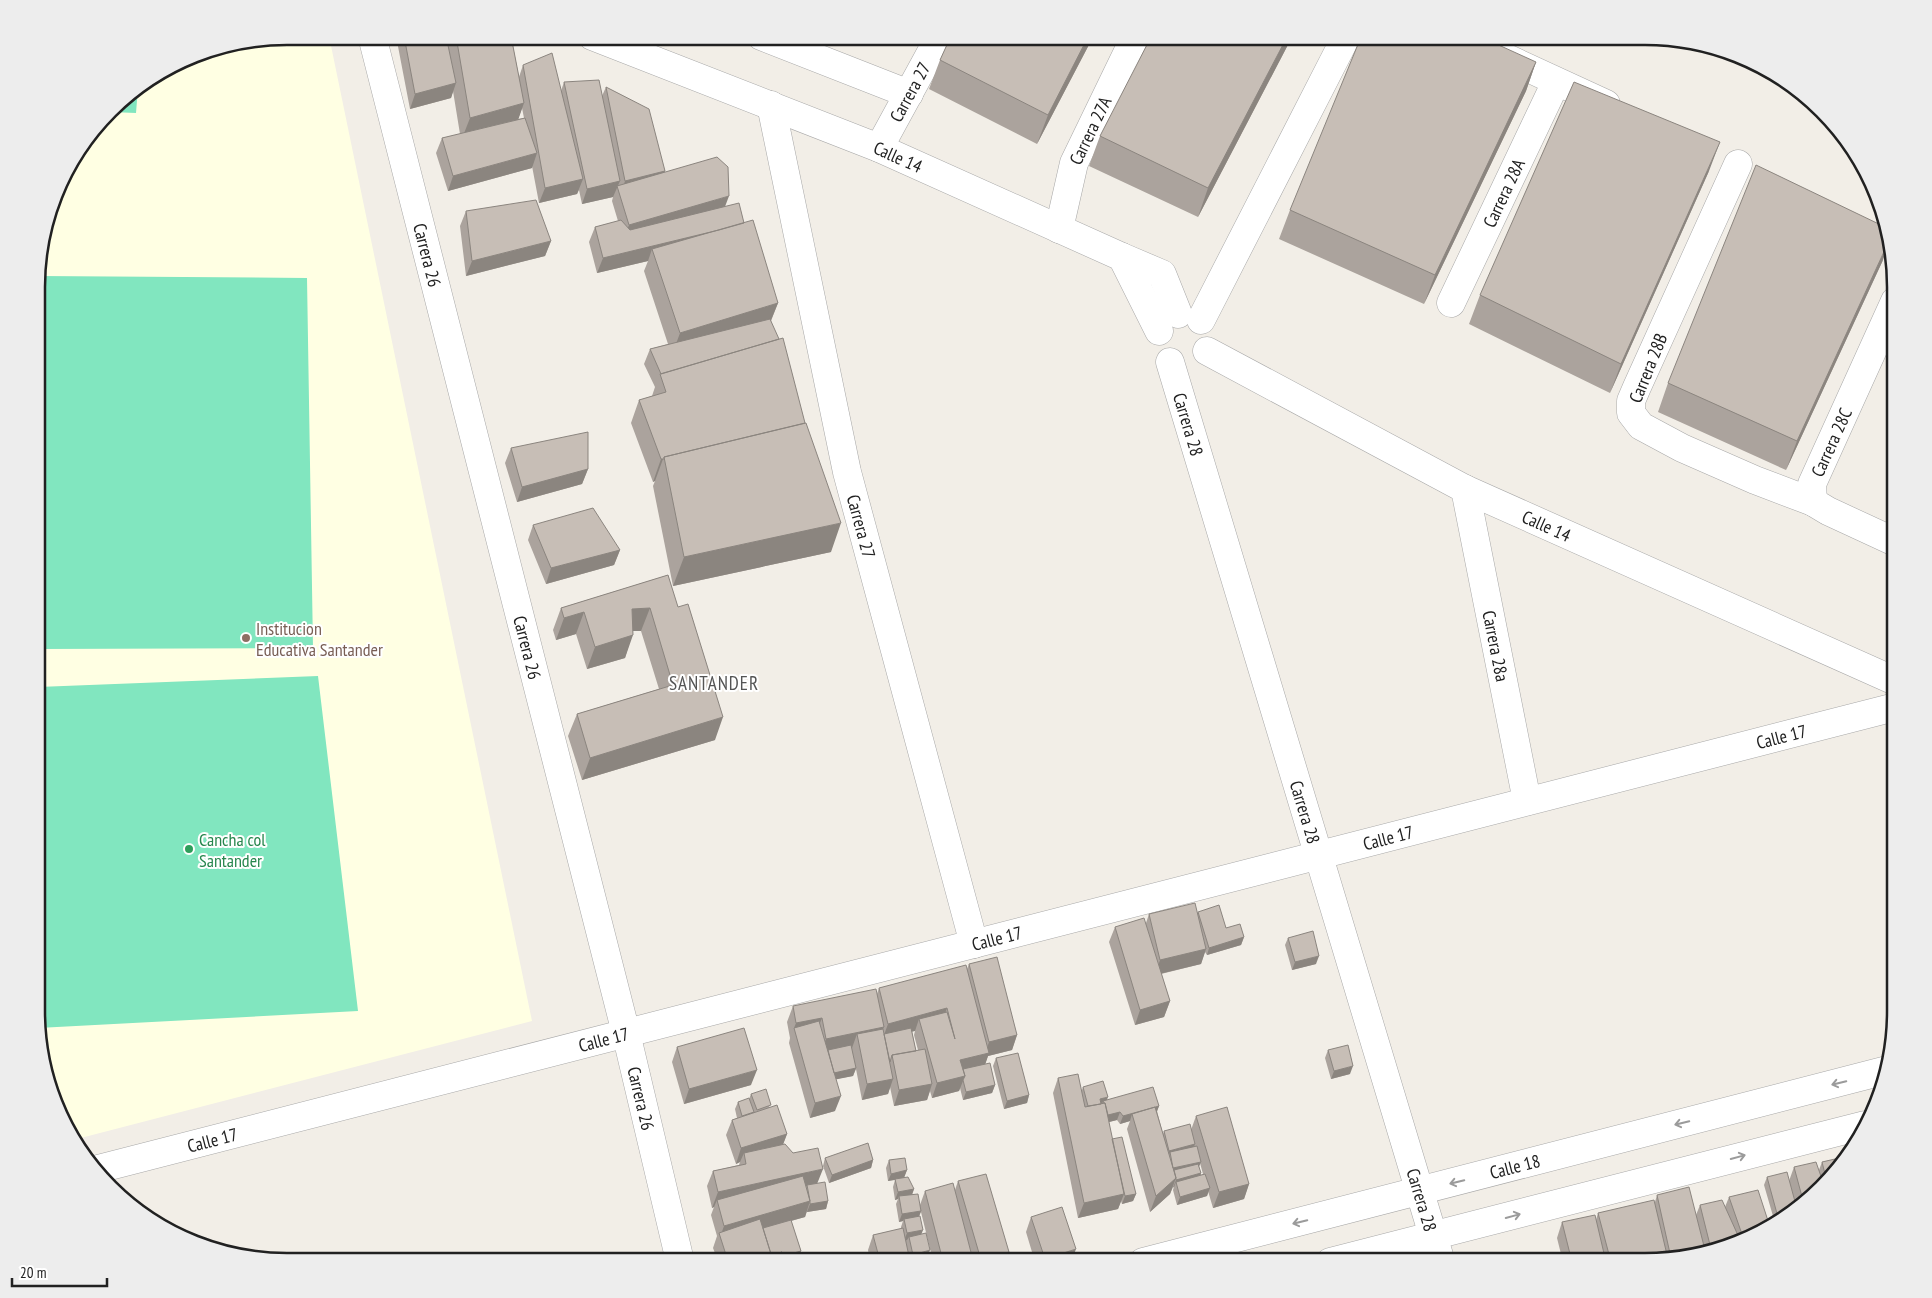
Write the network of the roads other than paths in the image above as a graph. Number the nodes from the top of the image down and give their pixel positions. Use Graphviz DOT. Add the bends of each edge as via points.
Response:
graph roads {
  1 [pos="374,45"];
  2 [pos="615,45"];
  3 [pos="784,45"];
  4 [pos="935,45"];
  5 [pos="1131,45"];
  6 [pos="1341,45"];
  7 [pos="1478,45"];
  8 [pos="1556,82"];
  9 [pos="909,94"];
  10 [pos="771,105"];
  11 [pos="1625,113"];
  12 [pos="879,148"];
  13 [pos="1712,152"];
  14 [pos="1738,164"];
  15 [pos="1764,176"];
  16 [pos="1059,229"];
  17 [pos="1451,303"];
  18 [pos="1887,319"];
  19 [pos="1179,322"];
  20 [pos="1207,352"];
  21 [pos="1170,362"];
  22 [pos="1465,489"];
  23 [pos="1814,502"];
  24 [pos="1887,538"];
  25 [pos="1887,677"];
  26 [pos="1887,708"];
  27 [pos="1527,801"];
  28 [pos="1319,855"];
  29 [pos="974,944"];
  30 [pos="626,1033"];
  31 [pos="1879,1072"];
  32 [pos="1858,1126"];
  33 [pos="103,1168"];
  34 [pos="1421,1191"];
  35 [pos="1437,1249"];
  36 [pos="678,1253"];
  37 [pos="1178,1253"];
  38 [pos="1404,1253"];
  1 -- 30 [label="street, Carrera 26"];
  2 -- 10 [label="street, Calle 14"];
  3 -- 9 [label="street"];
  4 -- 9 [label="street, Carrera 27"];
  5 -- 16 [label="street, Carrera 27A" via="1074,163"];
  6 -- 19 [label="street"];
  7 -- 8 [label="street"];
  8 -- 11 [label="street"];
  8 -- 17 [label="street, Carrera 28A"];
  9 -- 12 [label="street, Carrera 27"];
  10 -- 12 [label="street, Calle 14"];
  10 -- 29 [label="street, Carrera 27" via="847,472"];
  12 -- 16 [label="street, Calle 14"];
  13 -- 14 [label="street"];
  14 -- 15 [label="street"];
  14 -- 23 [label="street, Carrera 28B" via="1637,387 1631,413 1641,426 1682,448 1746,477"];
  16 -- 19 [label="street, Calle 14" via="1122,257"];
  18 -- 23 [label="street, Carrera 28C" via="1812,484"];
  19 -- 20 [label="street" via="1207,327 1210,344"];
  19 -- 21 [label="street" via="1157,340 1159,349"];
  20 -- 21 [label="street" via="1195,363 1179,365"];
  20 -- 22 [label="street, Calle 14"];
  21 -- 28 [label="street, Carrera 28"];
  22 -- 25 [label="street, Calle 14"];
  22 -- 27 [label="street, Carrera 28a"];
  23 -- 24 [label="street, Carrera 28C"];
  26 -- 27 [label="street, Calle 17"];
  27 -- 28 [label="street, Calle 17"];
  28 -- 29 [label="street, Calle 17"];
  28 -- 34 [label="street, Carrera 28"];
  29 -- 30 [label="street, Calle 17"];
  30 -- 33 [label="street, Calle 17"];
  30 -- 36 [label="street, Carrera 26"];
  31 -- 34 [label="street, Calle 18, one-way"];
  35 -- 32 [label="street, one-way"];
  34 -- 35 [label="street, Carrera 28"];
  34 -- 37 [label="street, Calle 18, one-way"];
  35 -- 38 [label="street"];
}
